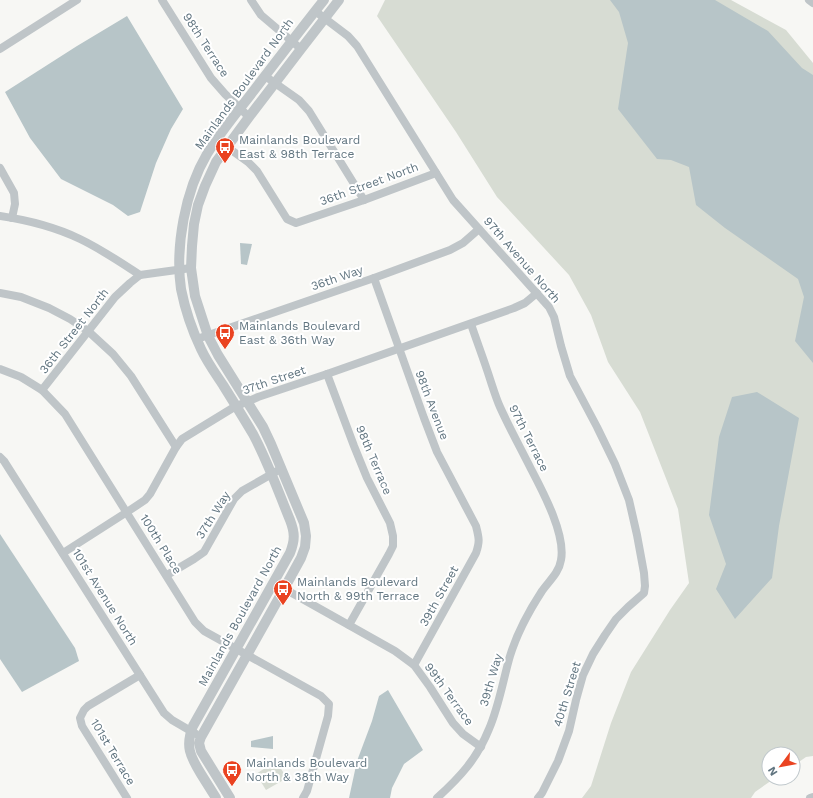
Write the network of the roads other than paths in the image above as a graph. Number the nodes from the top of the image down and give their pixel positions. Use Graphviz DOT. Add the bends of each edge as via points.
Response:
graph roads {
  1 [pos="77,0"];
  2 [pos="162,0"];
  3 [pos="251,0"];
  4 [pos="324,0"];
  5 [pos="339,0"];
  6 [pos="809,0"];
  7 [pos="813,3"];
  8 [pos="315,10"];
  9 [pos="325,18"];
  10 [pos="292,41"];
  11 [pos="0,49"];
  12 [pos="301,49"];
  13 [pos="265,76"];
  14 [pos="275,83"];
  15 [pos="240,108"];
  16 [pos="249,117"];
  17 [pos="227,147"];
  18 [pos="0,168"];
  19 [pos="436,173"];
  20 [pos="364,200"];
  21 [pos="0,216"];
  22 [pos="12,218"];
  23 [pos="479,228"];
  24 [pos="191,268"];
  25 [pos="180,269"];
  26 [pos="140,275"];
  27 [pos="374,278"];
  28 [pos="0,293"];
  29 [pos="537,293"];
  30 [pos="471,324"];
  31 [pos="88,331"];
  32 [pos="208,336"];
  33 [pos="197,339"];
  34 [pos="399,349"];
  35 [pos="0,368"];
  36 [pos="327,374"];
  37 [pos="42,390"];
  38 [pos="247,402"];
  39 [pos="236,406"];
  40 [pos="176,447"];
  41 [pos="0,456"];
  42 [pos="281,469"];
  43 [pos="271,474"];
  44 [pos="127,512"];
  45 [pos="479,536"];
  46 [pos="63,553"];
  47 [pos="561,562"];
  48 [pos="167,576"];
  49 [pos="274,583"];
  50 [pos="645,586"];
  51 [pos="284,589"];
  52 [pos="349,625"];
  53 [pos="237,649"];
  54 [pos="246,655"];
  55 [pos="414,665"];
  56 [pos="140,675"];
  57 [pos="191,731"];
  58 [pos="201,737"];
  59 [pos="481,747"];
  60 [pos="127,798"];
  61 [pos="216,798"];
  62 [pos="230,798"];
  63 [pos="303,798"];
  64 [pos="437,798"];
  65 [pos="538,798"];
  1 -- 11 [label="street"];
  2 -- 15 [label="street, 98th Terrace" via="212,78"];
  3 -- 10 [label="street" via="261,15"];
  4 -- 8 [label="street, Mainlands Boulevard North"];
  5 -- 9 [label="street, Mainlands Boulevard North"];
  6 -- 7 [label="street"];
  8 -- 9 [label="street, 97th Avenue North"];
  8 -- 10 [label="street, Mainlands Boulevard North"];
  9 -- 12 [label="street, Mainlands Boulevard North"];
  9 -- 19 [label="street, 97th Avenue North" via="357,46"];
  10 -- 12 [label="street"];
  10 -- 13 [label="street, Mainlands Boulevard North"];
  12 -- 14 [label="street, Mainlands Boulevard North"];
  13 -- 14 [label="street"];
  13 -- 15 [label="street, Mainlands Boulevard North"];
  14 -- 16 [label="street, Mainlands Boulevard North"];
  14 -- 20 [label="street" via="299,100 309,111"];
  15 -- 16 [label="street, 98th Terrace"];
  15 -- 25 [label="street, Mainlands Boulevard North" via="206,156 188,197 180,246"];
  16 -- 17 [label="street, Mainlands Boulevard North"];
  17 -- 20 [label="street, 36th Street North" via="257,171 287,219 296,223"];
  17 -- 24 [label="street, Mainlands Boulevard North" via="205,186 198,205"];
  18 -- 22 [label="street" via="14,194"];
  19 -- 20 [label="street, 36th Street North"];
  19 -- 23 [label="street, 97th Avenue North" via="453,200"];
  21 -- 22 [label="street"];
  22 -- 26 [label="street" via="48,226 79,238"];
  23 -- 27 [label="street, 36th Way" via="463,243 450,250"];
  23 -- 29 [label="street, 97th Avenue North"];
  24 -- 25 [label="street"];
  24 -- 32 [label="street, Mainlands Boulevard North" via="195,296"];
  25 -- 26 [label="street"];
  25 -- 33 [label="street, Mainlands Boulevard North" via="186,310"];
  26 -- 31 [label="street, 36th Street North" via="115,297"];
  27 -- 32 [label="street, 36th Way"];
  27 -- 34 [label="street, 98th Avenue"];
  28 -- 31 [label="street" via="20,297 49,308"];
  29 -- 30 [label="street, 37th Street" via="514,308"];
  29 -- 50 [label="street, 97th Avenue North" via="554,317 570,376 623,483 637,535"];
  30 -- 34 [label="street, 37th Street"];
  30 -- 47 [label="street, 97th Terrace" via="500,406 548,502 558,531 562,551"];
  31 -- 37 [label="street, 36th Street North"];
  31 -- 40 [label="street" via="113,354 131,376"];
  32 -- 33 [label="street, 36th Way"];
  32 -- 38 [label="street, Mainlands Boulevard North"];
  33 -- 39 [label="street, Mainlands Boulevard North" via="206,360"];
  34 -- 36 [label="street, 37th Street"];
  34 -- 45 [label="street, 98th Avenue" via="437,452"];
  35 -- 37 [label="street, 100th Place"];
  36 -- 38 [label="street, 37th Street"];
  36 -- 52 [label="street, 98th Terrace" via="367,478 394,536 389,554"];
  37 -- 44 [label="street, 100th Place" via="65,414"];
  38 -- 39 [label="street, 37th Street"];
  38 -- 42 [label="street, Mainlands Boulevard North" via="263,427"];
  39 -- 40 [label="street, 37th Street" via="182,440"];
  39 -- 43 [label="street, Mainlands Boulevard North"];
  40 -- 44 [label="street, 37th Street" via="150,494"];
  41 -- 46 [label="street, 101st Avenue North"];
  42 -- 43 [label="street, 37th Way"];
  42 -- 51 [label="street, Mainlands Boulevard North" via="304,523 306,536 301,558"];
  43 -- 48 [label="street, 37th Way" via="242,491 234,500 204,552"];
  43 -- 49 [label="street, Mainlands Boulevard North" via="293,529 294,538 290,554"];
  44 -- 46 [label="street, 37th Street"];
  44 -- 48 [label="street, 100th Place"];
  45 -- 55 [label="street, 39th Street" via="476,553"];
  46 -- 56 [label="street, 101st Avenue North"];
  47 -- 59 [label="street, 39th Way" via="529,611 510,654 490,728"];
  48 -- 53 [label="street, 100th Place" via="195,622 204,631"];
  49 -- 51 [label="street, 99th Terrace"];
  49 -- 53 [label="street, Mainlands Boulevard North"];
  50 -- 65 [label="street, 40th Street" via="644,593 616,619 593,654 583,675 561,753"];
  51 -- 52 [label="street, 99th Terrace"];
  51 -- 54 [label="street, Mainlands Boulevard North"];
  52 -- 55 [label="street, 99th Terrace"];
  53 -- 54 [label="street, 100th Place"];
  53 -- 57 [label="street, Mainlands Boulevard North"];
  54 -- 58 [label="street, Mainlands Boulevard North"];
  54 -- 63 [label="street, 100th Place" via="321,696 329,704 328,716"];
  55 -- 59 [label="street, 99th Terrace" via="453,723 462,734"];
  56 -- 57 [label="street, 101st Avenue North" via="164,713"];
  56 -- 60 [label="street, 101st Terrace" via="88,706 80,718 82,726"];
  57 -- 58 [label="street, 101st Avenue North"];
  57 -- 61 [label="street, Mainlands Boulevard North" via="190,753"];
  58 -- 62 [label="street" via="201,751"];
  59 -- 64 [label="street, 39th Way" via="469,766"];
}
